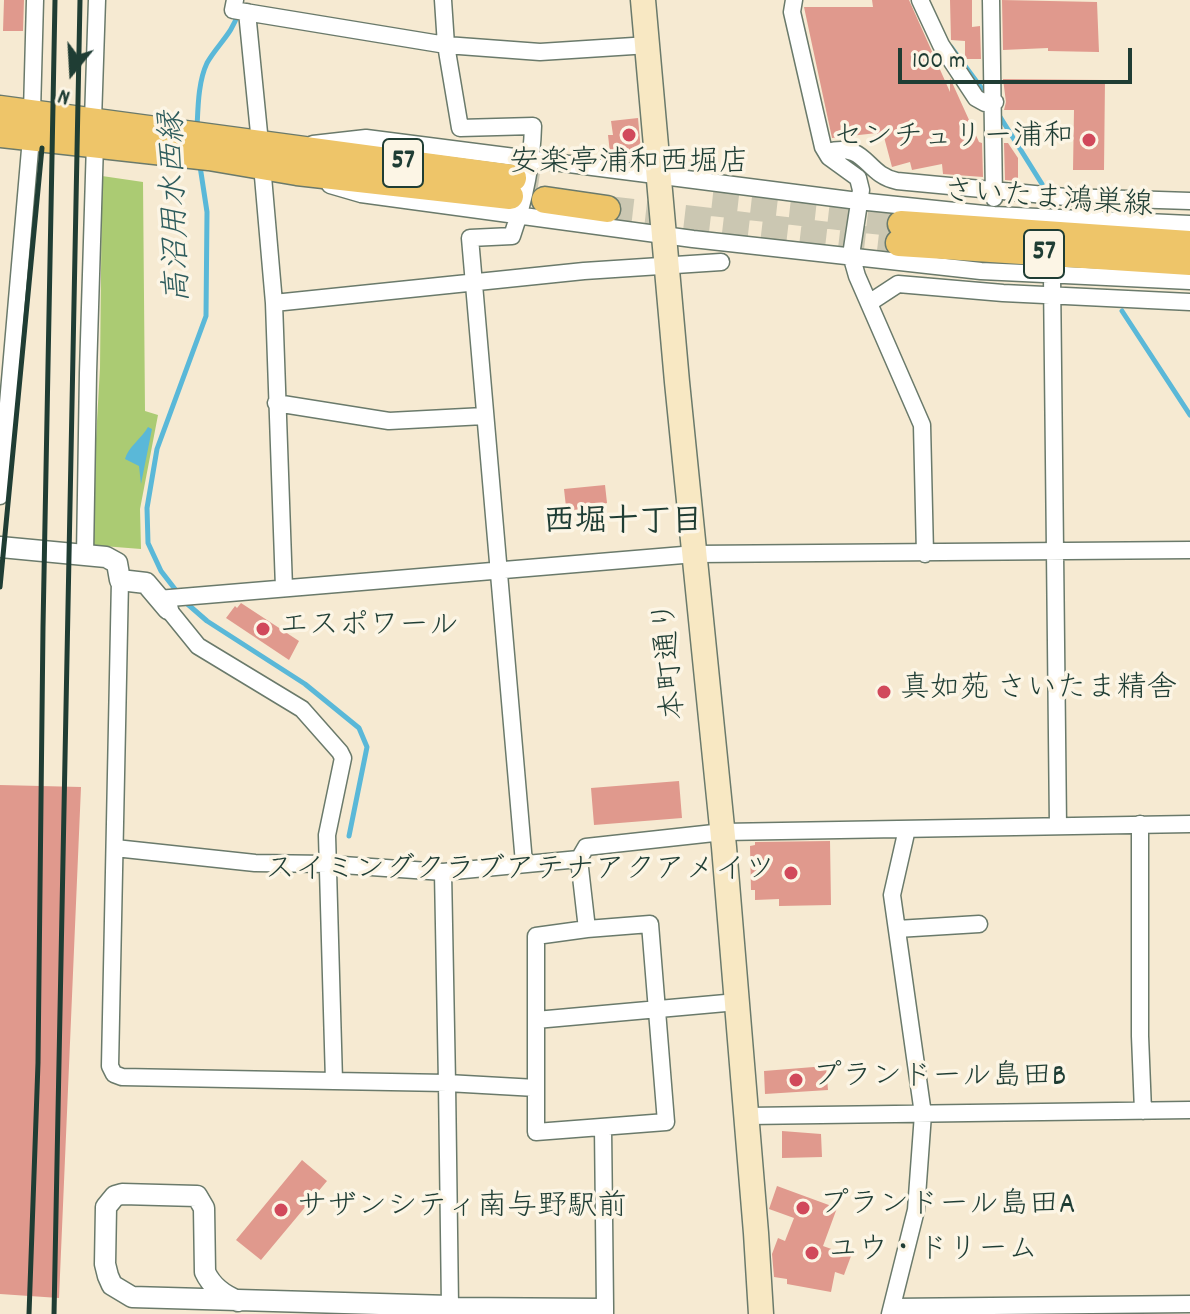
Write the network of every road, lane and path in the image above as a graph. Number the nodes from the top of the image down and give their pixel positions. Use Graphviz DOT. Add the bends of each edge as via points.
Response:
graph roads {
  1 [pos="35,0"];
  2 [pos="97,0"];
  3 [pos="443,0"];
  4 [pos="643,0"];
  5 [pos="794,0"];
  6 [pos="920,0"];
  7 [pos="991,0"];
  8 [pos="240,9"];
  9 [pos="446,45"];
  10 [pos="649,45"];
  11 [pos="995,102"];
  12 [pos="0,109"];
  13 [pos="31,125"];
  14 [pos="94,132"];
  15 [pos="0,134"];
  16 [pos="827,152"];
  17 [pos="261,154"];
  18 [pos="531,158"];
  19 [pos="295,160"];
  20 [pos="658,175"];
  21 [pos="994,190"];
  22 [pos="546,192"];
  23 [pos="514,196"];
  24 [pos="608,200"];
  25 [pos="858,201"];
  26 [pos="1190,201"];
  27 [pos="994,215"];
  28 [pos="1190,224"];
  29 [pos="664,235"];
  30 [pos="1190,244"];
  31 [pos="851,255"];
  32 [pos="721,262"];
  33 [pos="1190,262"];
  34 [pos="668,266"];
  35 [pos="1052,276"];
  36 [pos="1190,281"];
  37 [pos="472,283"];
  38 [pos="1053,296"];
  39 [pos="1190,302"];
  40 [pos="274,303"];
  41 [pos="869,303"];
  42 [pos="276,403"];
  43 [pos="484,416"];
  44 [pos="0,496"];
  45 [pos="0,547"];
  46 [pos="1190,550"];
  47 [pos="1054,551"];
  48 [pos="695,554"];
  49 [pos="925,554"];
  50 [pos="85,555"];
  51 [pos="497,569"];
  52 [pos="120,580"];
  53 [pos="284,588"];
  54 [pos="172,600"];
  55 [pos="1140,824"];
  56 [pos="1190,824"];
  57 [pos="1058,826"];
  58 [pos="907,829"];
  59 [pos="723,832"];
  60 [pos="115,848"];
  61 [pos="579,859"];
  62 [pos="524,863"];
  63 [pos="328,864"];
  64 [pos="443,872"];
  65 [pos="979,924"];
  66 [pos="587,929"];
  67 [pos="897,929"];
  68 [pos="737,1002"];
  69 [pos="657,1009"];
  70 [pos="536,1020"];
  71 [pos="334,1081"];
  72 [pos="447,1083"];
  73 [pos="536,1088"];
  74 [pos="1190,1110"];
  75 [pos="1143,1111"];
  76 [pos="923,1114"];
  77 [pos="747,1116"];
  78 [pos="603,1127"];
  79 [pos="205,1272"];
  80 [pos="182,1300"];
  81 [pos="238,1301"];
  82 [pos="1190,1304"];
  83 [pos="450,1310"];
  84 [pos="605,1310"];
  85 [pos="1076,1310"];
  86 [pos="891,1311"];
  87 [pos="761,1314"];
  1 -- 13 [label="street"];
  2 -- 14 [label="street"];
  3 -- 9 [label="street"];
  4 -- 10 [label="main road, 本町通り"];
  5 -- 16 [label="street" via="792,12"];
  6 -- 11 [label="street" via="941,45 976,98"];
  7 -- 11 [label="street"];
  8 -- 9 [label="street"];
  8 -- 17 [label="street"];
  9 -- 10 [label="street" via="540,52"];
  9 -- 18 [label="street" via="460,128 533,126"];
  10 -- 20 [label="main road, 本町通り"];
  11 -- 21 [label="street"];
  12 -- 13 [label="main road, 57"];
  13 -- 14 [label="main road, 57"];
  13 -- 15 [label="main road, 57"];
  13 -- 44 [label="street"];
  14 -- 17 [label="main road, 57"];
  14 -- 50 [label="street"];
  16 -- 21 [label="street" via="854,151 891,180"];
  16 -- 25 [label="street" via="858,178"];
  17 -- 19 [label="main road, 57"];
  17 -- 40 [label="street"];
  18 -- 19 [label="street" via="366,138 344,139"];
  18 -- 20 [label="street"];
  18 -- 23 [label="street"];
  19 -- 23 [label="main road, 57"];
  19 -- 23 [label="street" via="340,189 361,194"];
  20 -- 25 [label="street"];
  20 -- 29 [label="main road, 本町通り"];
  21 -- 26 [label="street"];
  21 -- 27 [label="street"];
  22 -- 24 [label="main road"];
  23 -- 29 [label="street"];
  23 -- 37 [label="street" via="512,236 470,238"];
  25 -- 27 [label="street"];
  25 -- 31 [label="street"];
  27 -- 28 [label="street"];
  29 -- 31 [label="street"];
  29 -- 34 [label="main road, 本町通り"];
  30 -- 33 [label="main road, さいたま鴻巣線 / 57" via="900,233"];
  31 -- 35 [label="street"];
  31 -- 41 [label="street"];
  32 -- 34 [label="street"];
  34 -- 37 [label="street"];
  34 -- 48 [label="main road, 本町通り"];
  35 -- 36 [label="street"];
  35 -- 38 [label="street"];
  37 -- 40 [label="street"];
  37 -- 43 [label="street"];
  38 -- 39 [label="street"];
  38 -- 41 [label="street" via="898,284"];
  38 -- 47 [label="street"];
  40 -- 42 [label="street"];
  41 -- 49 [label="street" via="922,425"];
  42 -- 43 [label="street" via="389,421"];
  42 -- 53 [label="street"];
  43 -- 51 [label="street"];
  45 -- 50 [label="street"];
  46 -- 47 [label="street"];
  47 -- 49 [label="street"];
  47 -- 57 [label="street"];
  48 -- 49 [label="street"];
  48 -- 51 [label="street"];
  48 -- 59 [label="main road, 本町通り"];
  50 -- 52 [label="street" via="114,560"];
  51 -- 53 [label="street"];
  51 -- 62 [label="street"];
  52 -- 54 [label="street" via="143,581"];
  52 -- 60 [label="street"];
  53 -- 54 [label="street"];
  54 -- 63 [label="street" via="198,646 302,709 340,752 327,835"];
  55 -- 56 [label="street"];
  55 -- 57 [label="street"];
  55 -- 75 [label="street"];
  57 -- 58 [label="street"];
  58 -- 59 [label="street"];
  58 -- 67 [label="street" via="892,895"];
  59 -- 61 [label="street" via="586,847"];
  59 -- 68 [label="main road, 本町通り"];
  60 -- 63 [label="street" via="255,863"];
  60 -- 71 [label="street" via="110,1066 114,1074"];
  61 -- 62 [label="street"];
  61 -- 66 [label="street"];
  62 -- 64 [label="street"];
  63 -- 64 [label="street"];
  63 -- 71 [label="street"];
  64 -- 72 [label="street"];
  65 -- 67 [label="street"];
  66 -- 69 [label="street" via="650,924"];
  66 -- 70 [label="street" via="536,936"];
  67 -- 76 [label="street"];
  68 -- 69 [label="street"];
  68 -- 77 [label="main road, 本町通り"];
  69 -- 70 [label="street"];
  69 -- 78 [label="street" via="666,1122"];
  70 -- 73 [label="street"];
  71 -- 72 [label="street"];
  72 -- 73 [label="street"];
  72 -- 83 [label="street"];
  73 -- 78 [label="street" via="536,1132"];
  74 -- 75 [label="street"];
  75 -- 76 [label="street"];
  76 -- 77 [label="street"];
  76 -- 86 [label="street" via="916,1210"];
  77 -- 87 [label="main road, 本町通り"];
  78 -- 84 [label="street"];
  79 -- 80 [label="street" via="193,1294"];
  79 -- 80 [label="street" via="204,1208 197,1196 122,1194 110,1200 105,1264 112,1285 132,1297"];
  79 -- 81 [label="street" via="225,1296"];
  80 -- 81 [label="street"];
  81 -- 83 [label="street"];
  82 -- 85 [label="street"];
  83 -- 84 [label="street"];
  85 -- 86 [label="street"];
}
